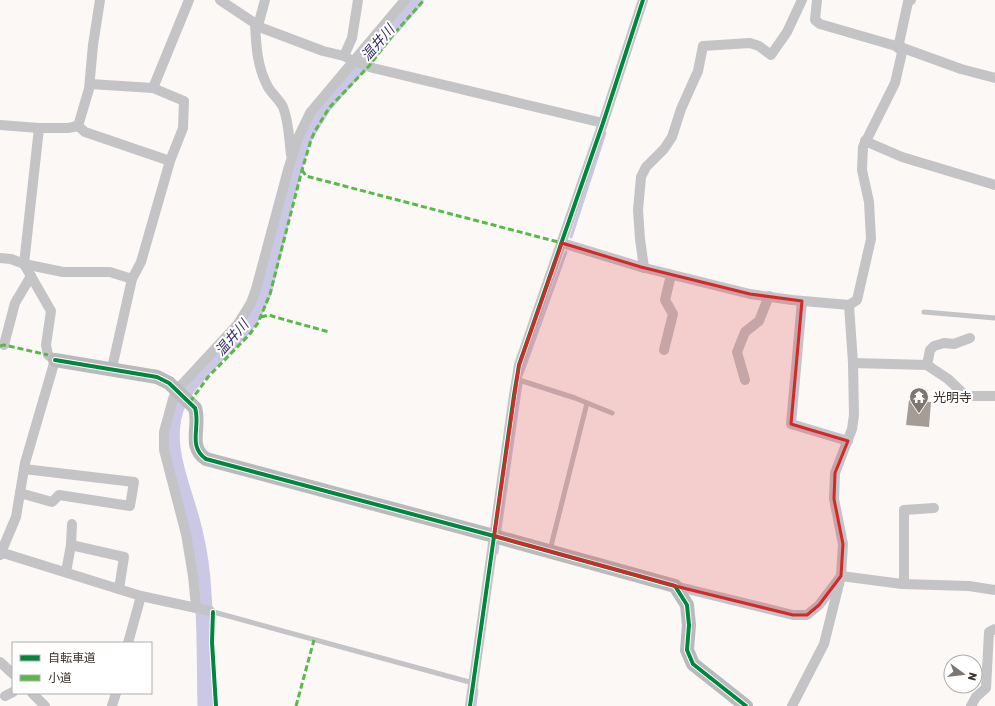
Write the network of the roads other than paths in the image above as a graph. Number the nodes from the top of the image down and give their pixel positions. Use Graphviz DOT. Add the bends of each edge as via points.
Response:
graph roads {
  1 [pos="100,0"];
  2 [pos="189,0"];
  3 [pos="220,0"];
  4 [pos="265,0"];
  5 [pos="358,0"];
  6 [pos="405,0"];
  7 [pos="643,0"];
  8 [pos="802,0"];
  9 [pos="817,0"];
  10 [pos="911,0"];
  11 [pos="256,24"];
  12 [pos="901,48"];
  13 [pos="351,59"];
  14 [pos="995,78"];
  15 [pos="90,84"];
  16 [pos="153,88"];
  17 [pos="603,123"];
  18 [pos="0,125"];
  19 [pos="78,126"];
  20 [pos="39,128"];
  21 [pos="865,141"];
  22 [pos="291,159"];
  23 [pos="170,161"];
  24 [pos="995,185"];
  25 [pos="562,243"];
  26 [pos="0,258"];
  27 [pos="24,264"];
  28 [pos="644,268"];
  29 [pos="671,275"];
  30 [pos="31,276"];
  31 [pos="132,279"];
  32 [pos="769,296"];
  33 [pos="802,300"];
  34 [pos="849,305"];
  35 [pos="924,312"];
  36 [pos="995,318"];
  37 [pos="970,338"];
  38 [pos="4,345"];
  39 [pos="664,350"];
  40 [pos="55,360"];
  41 [pos="853,363"];
  42 [pos="927,365"];
  43 [pos="112,368"];
  44 [pos="516,379"];
  45 [pos="745,380"];
  46 [pos="182,395"];
  47 [pos="995,396"];
  48 [pos="587,403"];
  49 [pos="612,413"];
  50 [pos="848,441"];
  51 [pos="24,468"];
  52 [pos="20,493"];
  53 [pos="934,508"];
  54 [pos="72,524"];
  55 [pos="494,536"];
  56 [pos="71,544"];
  57 [pos="550,551"];
  58 [pos="0,553"];
  59 [pos="66,572"];
  60 [pos="841,576"];
  61 [pos="904,584"];
  62 [pos="675,586"];
  63 [pos="119,589"];
  64 [pos="995,590"];
  65 [pos="141,596"];
  66 [pos="197,608"];
  67 [pos="210,611"];
  68 [pos="995,629"];
  69 [pos="128,642"];
  70 [pos="0,662"];
  71 [pos="12,673"];
  72 [pos="473,683"];
  73 [pos="33,694"];
  74 [pos="116,694"];
  75 [pos="45,706"];
  76 [pos="112,706"];
  77 [pos="470,706"];
  78 [pos="746,706"];
  79 [pos="792,706"];
  80 [pos="970,706"];
  1 -- 15 [label="street"];
  2 -- 16 [label="street"];
  3 -- 11 [label="street"];
  4 -- 11 [label="street"];
  5 -- 13 [label="street"];
  6 -- 13 [label="street"];
  7 -- 17 [label="street"];
  8 -- 28 [label="street" via="787,32 771,55 750,43 703,46 698,71 681,109 672,138 646,167 641,177 638,210"];
  9 -- 12 [label="street" via="816,20 820,24"];
  10 -- 12 [label="street" via="908,2"];
  11 -- 13 [label="street" via="323,51"];
  11 -- 22 [label="street" via="256,50 260,70 286,116"];
  12 -- 14 [label="street"];
  12 -- 21 [label="street" via="895,83"];
  13 -- 17 [label="street" via="366,65"];
  13 -- 22 [label="street" via="310,113"];
  15 -- 16 [label="street"];
  15 -- 19 [label="street"];
  16 -- 23 [label="street" via="184,101 183,128"];
  17 -- 25 [label="street"];
  18 -- 20 [label="street"];
  19 -- 20 [label="street"];
  19 -- 23 [label="street" via="85,132"];
  20 -- 27 [label="street"];
  21 -- 24 [label="street" via="902,157"];
  21 -- 34 [label="street" via="862,170 869,202 872,239 857,300"];
  22 -- 46 [label="street" via="251,303 238,324"];
  23 -- 31 [label="street" via="141,262"];
  25 -- 28 [label="street"];
  25 -- 44 [label="street"];
  26 -- 27 [label="street"];
  27 -- 30 [label="street"];
  27 -- 31 [label="street" via="63,272 110,272"];
  28 -- 29 [label="street"];
  29 -- 32 [label="street" via="750,294"];
  29 -- 39 [label="street" via="665,300 673,314"];
  30 -- 38 [label="street" via="15,302"];
  30 -- 40 [label="street" via="52,310 46,345 48,355"];
  31 -- 43 [label="street"];
  32 -- 33 [label="street"];
  32 -- 45 [label="street" via="759,321 745,332 737,352"];
  33 -- 34 [label="street"];
  33 -- 50 [label="street" via="791,424"];
  34 -- 41 [label="street"];
  35 -- 36 [label="lane"];
  37 -- 42 [label="street" via="954,344 934,346 930,350"];
  40 -- 43 [label="street"];
  40 -- 51 [label="street"];
  41 -- 42 [label="street"];
  41 -- 50 [label="street" via="854,415"];
  42 -- 47 [label="street" via="948,379 966,396"];
  43 -- 46 [label="street" via="157,377"];
  44 -- 48 [label="lane"];
  44 -- 55 [label="street"];
  46 -- 55 [label="street" via="196,413 197,449 206,459"];
  46 -- 66 [label="street" via="173,399 164,432 164,450 186,534"];
  48 -- 49 [label="lane"];
  48 -- 57 [label="lane"];
  50 -- 60 [label="street" via="835,473 834,499 843,544"];
  51 -- 52 [label="street"];
  51 -- 52 [label="street" via="134,482 130,506 59,495 52,502"];
  52 -- 58 [label="street" via="16,517"];
  53 -- 61 [label="street" via="904,510"];
  54 -- 56 [label="street"];
  55 -- 57 [label="street"];
  55 -- 72 [label="street"];
  56 -- 59 [label="street"];
  56 -- 63 [label="street" via="124,557"];
  57 -- 62 [label="street"];
  58 -- 59 [label="street"];
  59 -- 63 [label="street"];
  60 -- 61 [label="street"];
  60 -- 62 [label="street" via="819,605 807,615 793,615"];
  60 -- 79 [label="street" via="824,644"];
  61 -- 64 [label="street" via="969,586"];
  62 -- 78 [label="street" via="687,605 687,650 693,664"];
  63 -- 65 [label="street"];
  65 -- 66 [label="street"];
  65 -- 69 [label="street"];
  66 -- 67 [label="street"];
  67 -- 72 [label="lane"];
  68 -- 80 [label="street" via="989,632 986,688"];
  70 -- 71 [label="street"];
  72 -- 77 [label="street"];
  73 -- 75 [label="street"];
  74 -- 76 [label="street"];
}
